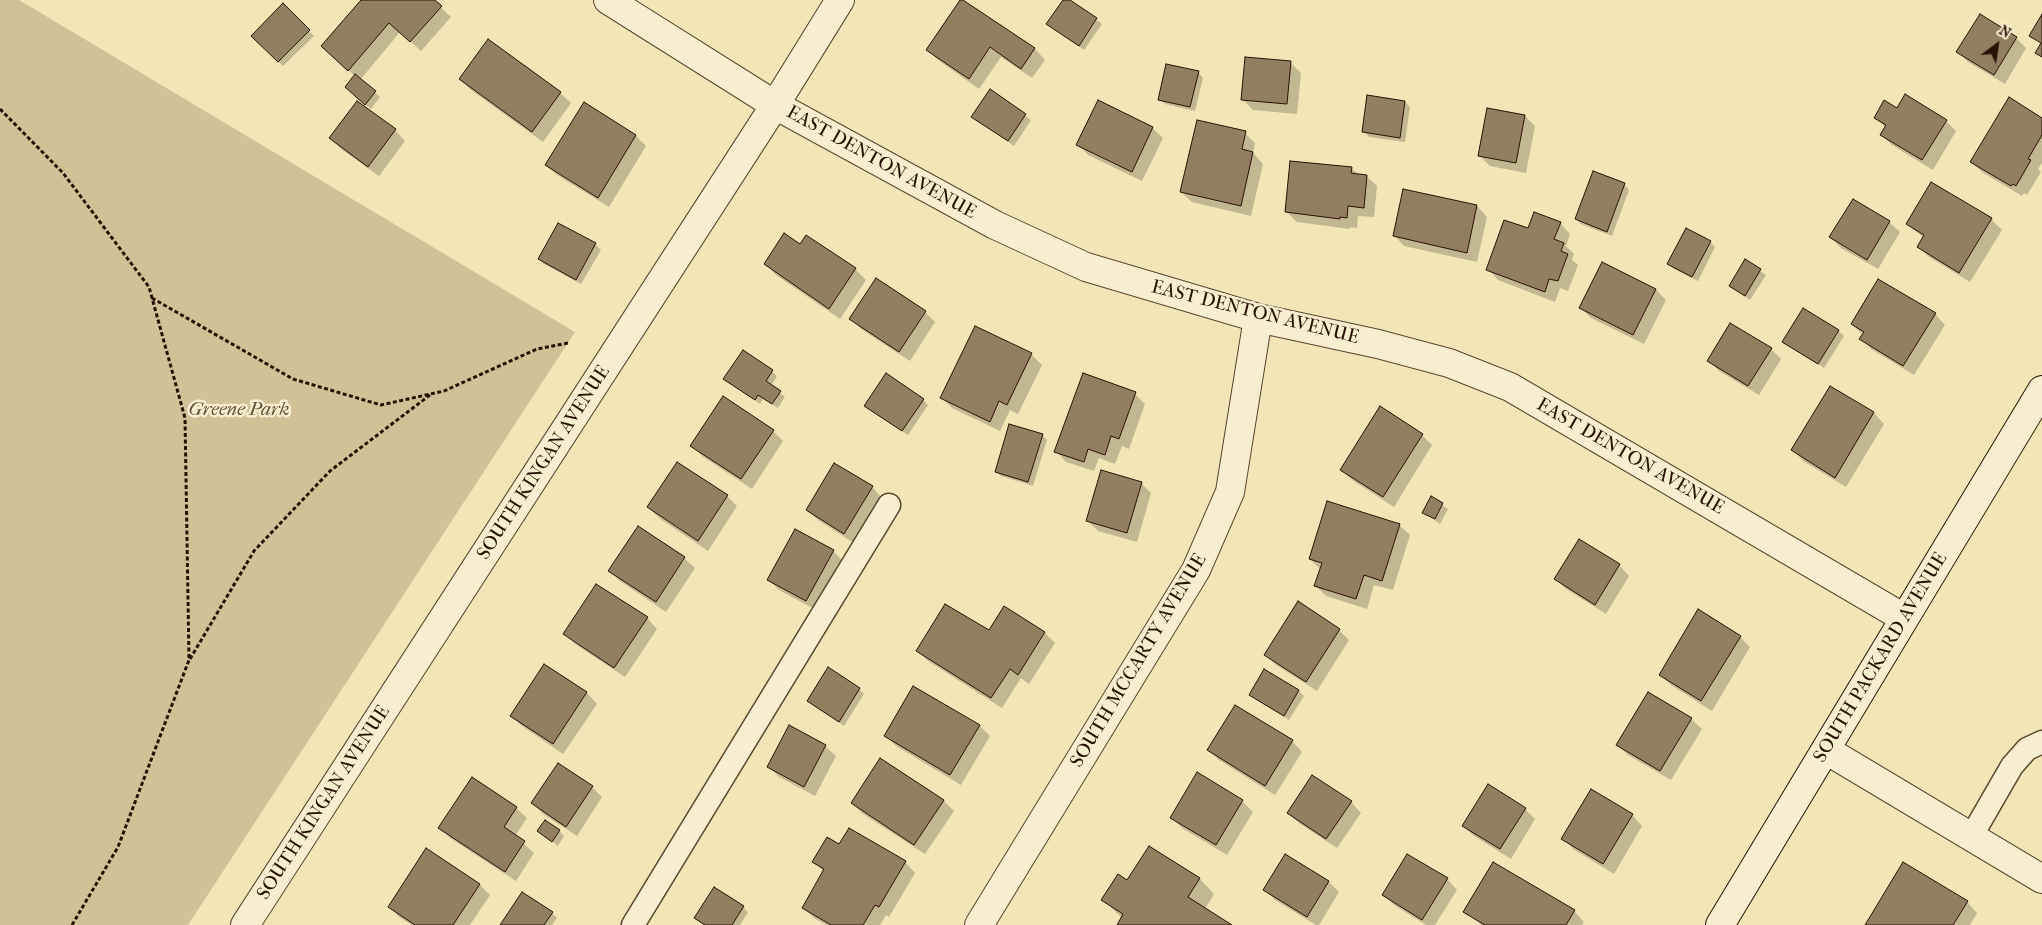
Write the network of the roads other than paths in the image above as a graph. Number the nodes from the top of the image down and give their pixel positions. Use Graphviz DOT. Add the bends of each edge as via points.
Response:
graph roads {
  1 [pos="608,0"];
  2 [pos="840,0"];
  3 [pos="775,105"];
  4 [pos="1258,318"];
  5 [pos="2042,390"];
  6 [pos="889,505"];
  7 [pos="1904,618"];
  8 [pos="2042,742"];
  9 [pos="1826,750"];
  10 [pos="1971,837"];
  11 [pos="2042,879"];
  12 [pos="245,925"];
  13 [pos="633,925"];
  14 [pos="979,925"];
  15 [pos="1720,925"];
  1 -- 3 [label="street, EAST DENTON AVENUE"];
  2 -- 3 [label="street, SOUTH KINGAN AVENUE"];
  3 -- 4 [label="street, EAST DENTON AVENUE" via="995,225 1086,267"];
  3 -- 12 [label="street, SOUTH KINGAN AVENUE"];
  4 -- 7 [label="street, EAST DENTON AVENUE" via="1449,363 1510,387"];
  4 -- 14 [label="street, SOUTH MCCARTY AVENUE" via="1230,492 1196,570"];
  5 -- 7 [label="street, SOUTH PACKARD AVENUE"];
  6 -- 13 [label="lane"];
  7 -- 9 [label="street, SOUTH PACKARD AVENUE"];
  8 -- 10 [label="lane" via="2026,749 2012,766"];
  9 -- 10 [label="street"];
  9 -- 15 [label="street, SOUTH PACKARD AVENUE"];
  10 -- 11 [label="street"];
}
